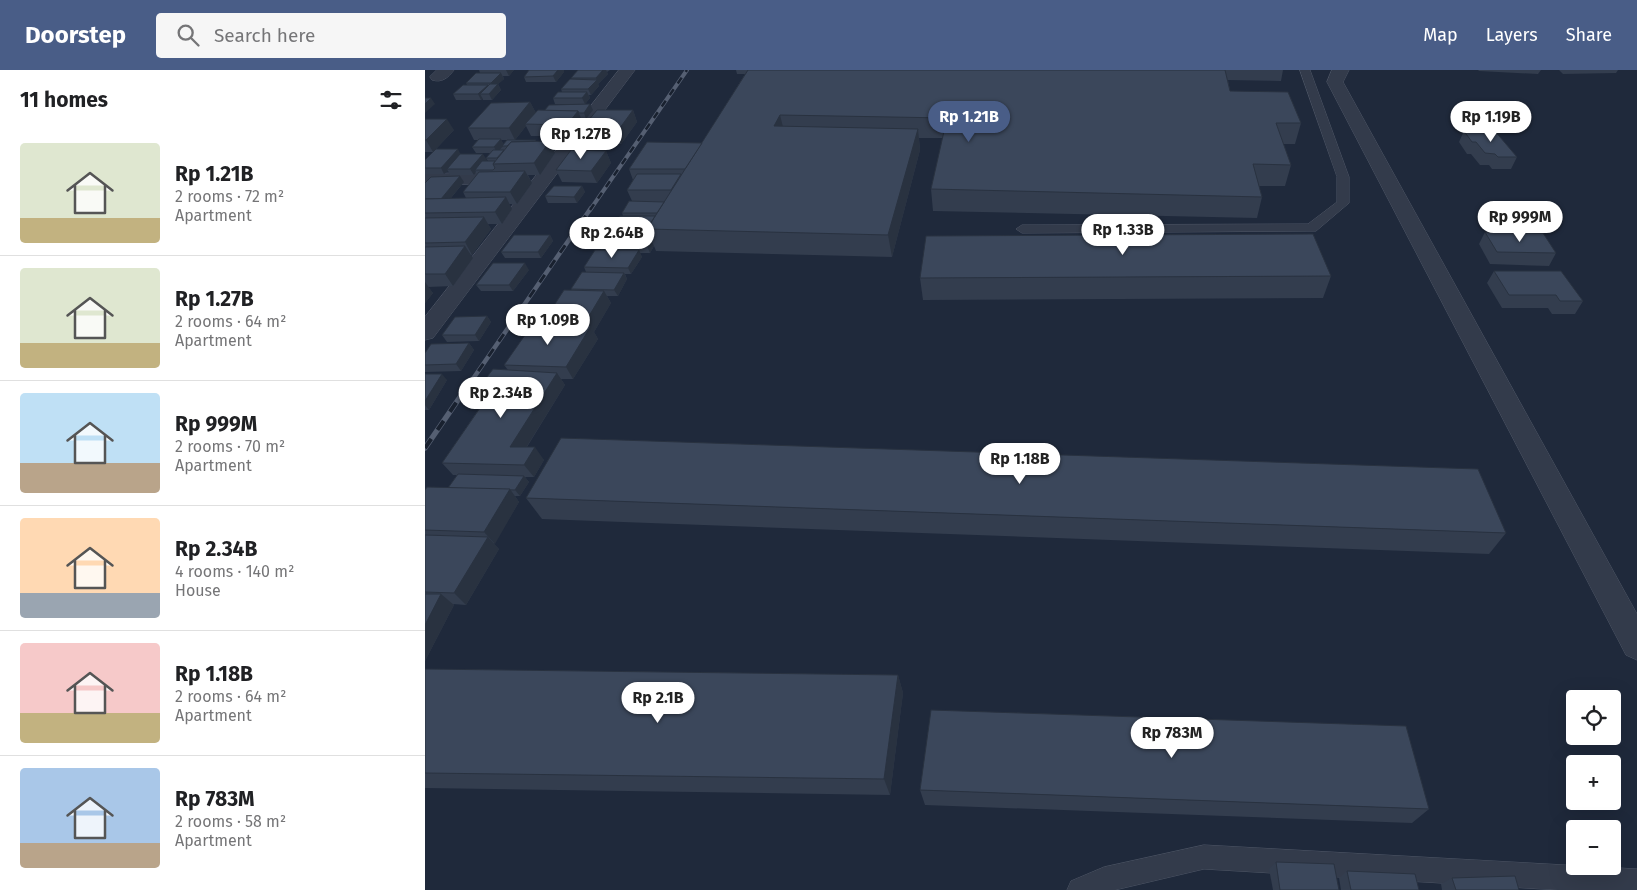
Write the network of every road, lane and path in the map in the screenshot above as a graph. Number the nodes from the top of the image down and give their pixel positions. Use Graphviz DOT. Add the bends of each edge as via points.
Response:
graph roads {
  1 [pos="627,70"];
  2 [pos="1305,70"];
  3 [pos="1341,70"];
  4 [pos="544,178"];
  5 [pos="425,180"];
  6 [pos="1022,229"];
  7 [pos="425,333"];
  8 [pos="1637,645"];
  9 [pos="1637,882"];
  10 [pos="1080,890"];
  1 -- 4 [label="street"];
  2 -- 6 [label="lane" via="1343,177 1343,203 1311,228"];
  3 -- 8 [label="street" via="1335,82"];
  4 -- 5 [label="street"];
  4 -- 7 [label="street"];
  9 -- 10 [label="lane" via="1204,857 1105,880"];
}
